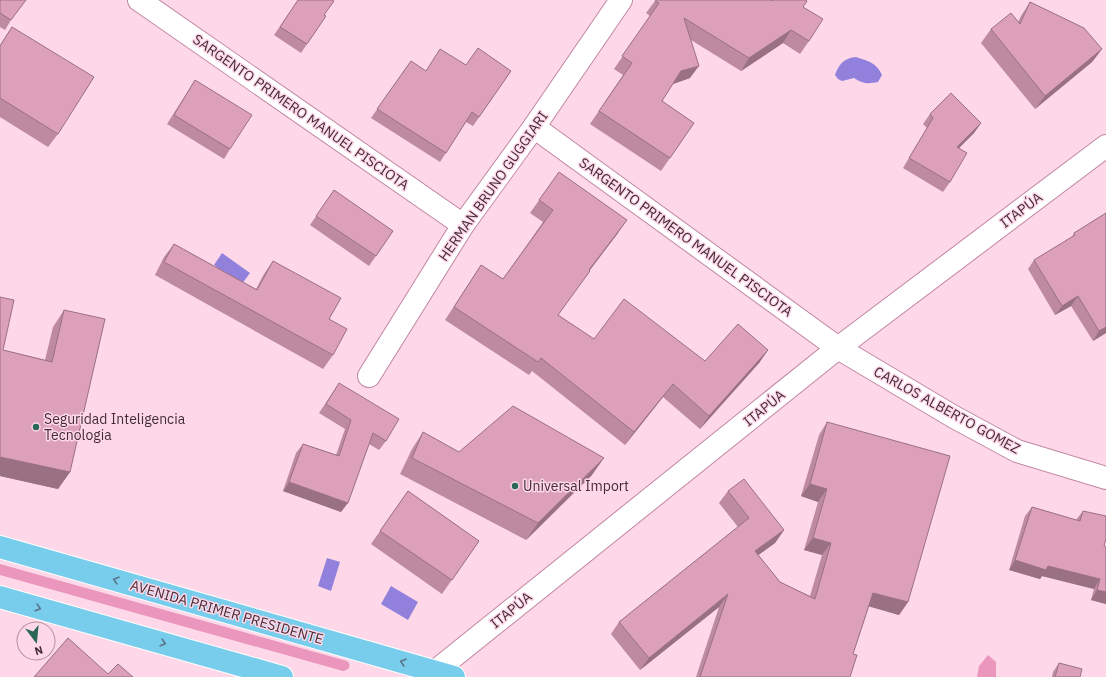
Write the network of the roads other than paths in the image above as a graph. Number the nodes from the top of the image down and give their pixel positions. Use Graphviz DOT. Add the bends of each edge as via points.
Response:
graph roads {
  1 [pos="139,0"];
  2 [pos="621,0"];
  3 [pos="534,127"];
  4 [pos="1106,146"];
  5 [pos="463,224"];
  6 [pos="838,348"];
  7 [pos="369,376"];
  8 [pos="1106,478"];
  9 [pos="0,547"];
  10 [pos="0,597"];
  11 [pos="438,675"];
  12 [pos="282,677"];
  1 -- 5 [label="street, SARGENTO PRIMERO MANUEL PISCIOTA"];
  2 -- 3 [label="street, HERMAN BRUNO GUGGIARI"];
  3 -- 5 [label="street, HERMAN BRUNO GUGGIARI"];
  3 -- 6 [label="street, SARGENTO PRIMERO MANUEL PISCIOTA"];
  4 -- 6 [label="street, ITAPÚA"];
  5 -- 7 [label="street, HERMAN BRUNO GUGGIARI"];
  6 -- 8 [label="street, CARLOS ALBERTO GOMEZ" via="1016,451"];
  6 -- 11 [label="street, ITAPÚA"];
  11 -- 9 [label="main road, AVENIDA PRIMER PRESIDENTE, one-way"];
  10 -- 12 [label="main road, one-way"];
}
